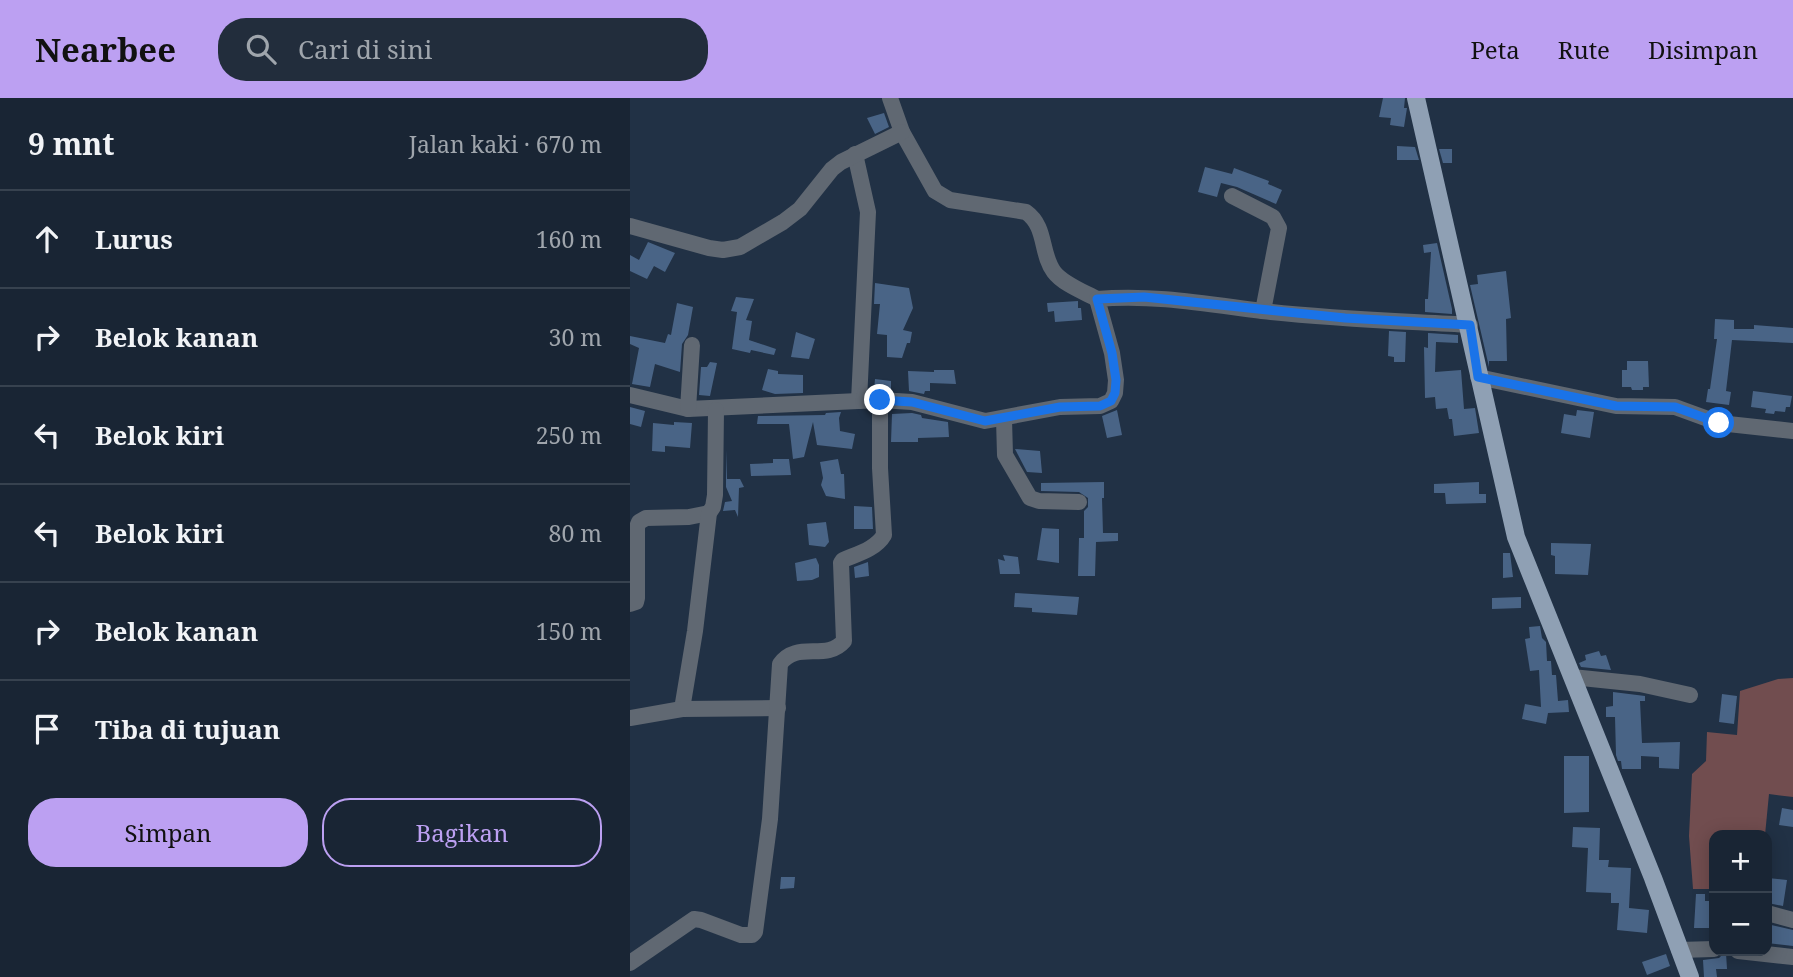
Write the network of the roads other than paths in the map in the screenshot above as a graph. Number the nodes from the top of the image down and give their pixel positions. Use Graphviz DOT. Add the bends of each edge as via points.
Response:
graph roads {
  1 [pos="890,98"];
  2 [pos="1416,98"];
  3 [pos="902,132"];
  4 [pos="855,154"];
  5 [pos="1232,196"];
  6 [pos="631,230"];
  7 [pos="1097,299"];
  8 [pos="1263,311"];
  9 [pos="1470,325"];
  10 [pos="692,345"];
  11 [pos="1478,377"];
  12 [pos="630,395"];
  13 [pos="880,400"];
  14 [pos="859,401"];
  15 [pos="688,409"];
  16 [pos="716,410"];
  17 [pos="1004,419"];
  18 [pos="1793,431"];
  19 [pos="1079,502"];
  20 [pos="709,513"];
  21 [pos="630,604"];
  22 [pos="1572,677"];
  23 [pos="1689,695"];
  24 [pos="778,708"];
  25 [pos="682,709"];
  26 [pos="630,718"];
  27 [pos="1772,914"];
  28 [pos="1793,920"];
  29 [pos="1709,949"];
  30 [pos="1679,950"];
  31 [pos="1772,955"];
  32 [pos="1793,957"];
  33 [pos="630,963"];
  34 [pos="1690,977"];
  1 -- 3 [label="street"];
  2 -- 9 [label="main road"];
  3 -- 4 [label="street"];
  3 -- 7 [label="street" via="935,191 950,200 1026,212 1040,228 1057,276"];
  4 -- 6 [label="street" via="832,169 800,209 740,247 709,248"];
  4 -- 14 [label="street" via="868,212"];
  5 -- 8 [label="street" via="1278,222"];
  7 -- 8 [label="street" via="1144,297"];
  7 -- 17 [label="street" via="1116,380 1111,401"];
  8 -- 9 [label="street"];
  9 -- 11 [label="main road"];
  10 -- 15 [label="street"];
  11 -- 18 [label="street" via="1616,406 1675,407 1719,423"];
  11 -- 22 [label="main road" via="1516,537"];
  12 -- 15 [label="street"];
  13 -- 14 [label="street"];
  13 -- 17 [label="street" via="912,402 985,421"];
  13 -- 24 [label="street" via="884,535 841,563 844,641 833,650 792,652 785,657 780,664"];
  14 -- 16 [label="street"];
  15 -- 16 [label="street"];
  16 -- 20 [label="street" via="715,495"];
  17 -- 19 [label="street" via="1005,455 1030,498"];
  20 -- 21 [label="street" via="639,522 637,598"];
  20 -- 25 [label="street"];
  22 -- 23 [label="street"];
  22 -- 30 [label="main road"];
  24 -- 25 [label="street"];
  24 -- 33 [label="street" via="755,932 741,935 694,919"];
  25 -- 26 [label="street"];
  27 -- 28 [label="street"];
  29 -- 30 [label="street"];
  30 -- 34 [label="main road"];
  31 -- 32 [label="street"];
}
